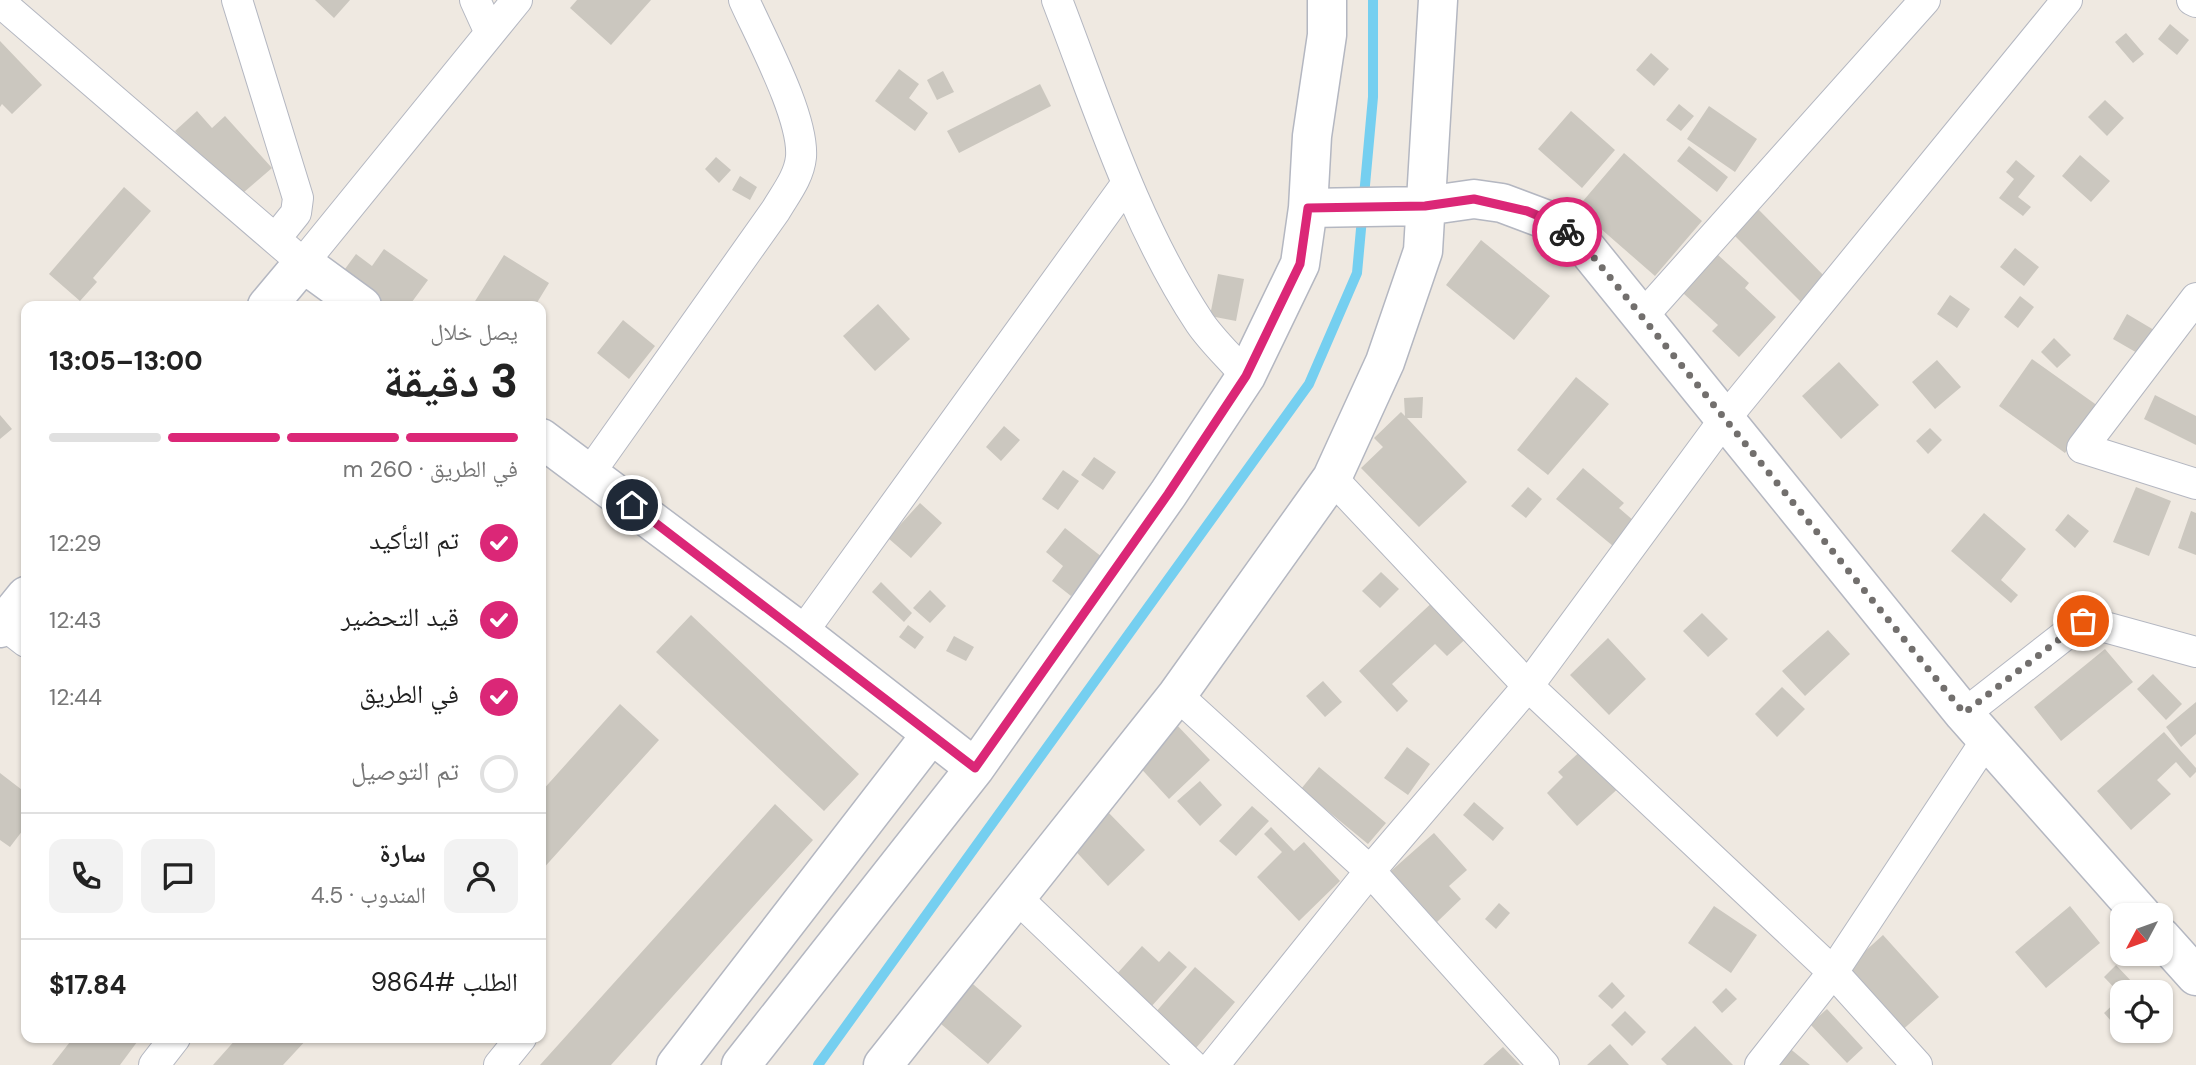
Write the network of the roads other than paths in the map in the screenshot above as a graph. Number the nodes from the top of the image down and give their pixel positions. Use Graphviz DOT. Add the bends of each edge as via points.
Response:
graph roads {
  1 [pos="237,0"];
  2 [pos="475,0"];
  3 [pos="517,0"];
  4 [pos="744,0"];
  5 [pos="1057,0"];
  6 [pos="1327,0"];
  7 [pos="1438,0"];
  8 [pos="1925,0"];
  9 [pos="2067,0"];
  10 [pos="3,9"];
  11 [pos="490,33"];
  12 [pos="1127,183"];
  13 [pos="1425,206"];
  14 [pos="1308,208"];
  15 [pos="289,251"];
  16 [pos="2196,298"];
  17 [pos="269,301"];
  18 [pos="355,301"];
  19 [pos="1640,318"];
  20 [pos="1246,376"];
  21 [pos="1724,420"];
  22 [pos="546,442"];
  23 [pos="589,474"];
  24 [pos="1332,478"];
  25 [pos="2196,484"];
  26 [pos="802,633"];
  27 [pos="2196,652"];
  28 [pos="1528,686"];
  29 [pos="1177,695"];
  30 [pos="1976,726"];
  31 [pos="930,736"];
  32 [pos="975,768"];
  33 [pos="1370,871"];
  34 [pos="1015,896"];
  35 [pos="2132,903"];
  36 [pos="2174,951"];
  37 [pos="1833,972"];
  38 [pos="2196,976"];
  39 [pos="171,1043"];
  40 [pos="518,1043"];
  41 [pos="154,1065"];
  42 [pos="499,1065"];
  43 [pos="676,1065"];
  44 [pos="741,1065"];
  45 [pos="883,1065"];
  46 [pos="1192,1065"];
  47 [pos="1214,1065"];
  48 [pos="1544,1065"];
  49 [pos="1760,1065"];
  50 [pos="1917,1065"];
  1 -- 15 [label="street" via="299,198"];
  2 -- 11 [label="street"];
  3 -- 11 [label="street"];
  4 -- 23 [label="street" via="797,122 801,156 796,178"];
  5 -- 12 [label="street"];
  6 -- 14 [label="street"];
  7 -- 13 [label="street"];
  8 -- 19 [label="street"];
  9 -- 21 [label="street"];
  10 -- 15 [label="street"];
  11 -- 15 [label="street"];
  12 -- 20 [label="street" via="1166,267 1202,325"];
  12 -- 26 [label="street"];
  13 -- 14 [label="street"];
  13 -- 19 [label="street" via="1474,199 1527,211 1558,224 1587,249"];
  13 -- 24 [label="street" via="1423,251 1385,362"];
  14 -- 20 [label="street" via="1300,264"];
  15 -- 17 [label="street"];
  15 -- 18 [label="street"];
  16 -- 25 [label="street" via="2082,448"];
  19 -- 21 [label="street"];
  20 -- 32 [label="street"];
  21 -- 28 [label="street"];
  21 -- 30 [label="street"];
  22 -- 23 [label="street"];
  23 -- 26 [label="street"];
  24 -- 28 [label="street"];
  24 -- 29 [label="street"];
  26 -- 31 [label="street"];
  27 -- 30 [label="street" via="2083,621"];
  28 -- 33 [label="street"];
  28 -- 37 [label="street"];
  29 -- 33 [label="street"];
  29 -- 34 [label="street"];
  30 -- 35 [label="street"];
  30 -- 37 [label="street"];
  31 -- 32 [label="street"];
  31 -- 43 [label="street"];
  32 -- 44 [label="street"];
  33 -- 47 [label="street"];
  33 -- 48 [label="street"];
  34 -- 45 [label="street"];
  34 -- 46 [label="street"];
  36 -- 38 [label="street"];
  37 -- 49 [label="street"];
  37 -- 50 [label="street"];
  39 -- 41 [label="street"];
  40 -- 42 [label="street"];
}
